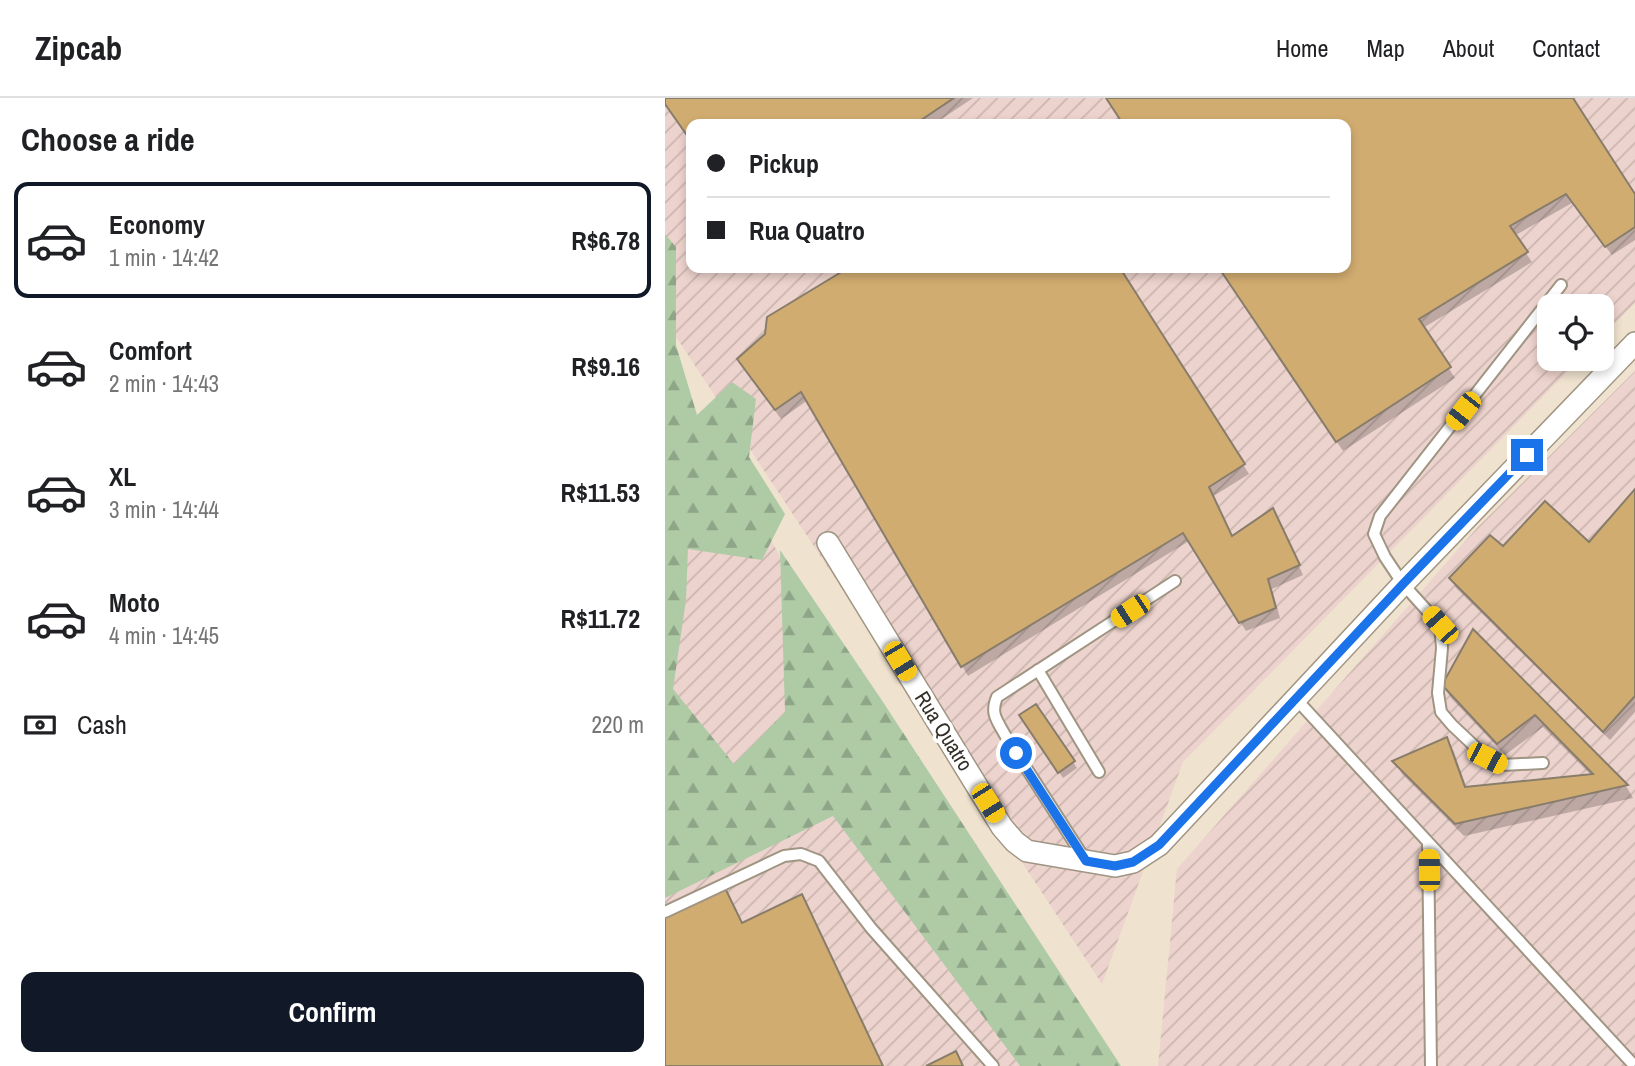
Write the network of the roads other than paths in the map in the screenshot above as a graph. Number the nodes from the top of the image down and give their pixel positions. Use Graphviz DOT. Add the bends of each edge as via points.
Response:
graph roads {
  1 [pos="1561,285"];
  2 [pos="1635,342"];
  3 [pos="828,543"];
  4 [pos="1175,581"];
  5 [pos="1403,584"];
  6 [pos="1038,670"];
  7 [pos="1296,699"];
  8 [pos="1543,763"];
  9 [pos="1099,772"];
  10 [pos="1428,843"];
  11 [pos="1086,861"];
  12 [pos="665,912"];
  13 [pos="1631,1062"];
  14 [pos="993,1066"];
  15 [pos="1431,1066"];
  1 -- 5 [label="lane" via="1381,516 1374,534"];
  2 -- 5 [label="street, Rua Quatro"];
  3 -- 11 [label="street, Rua Quatro" via="1002,827 1027,851"];
  4 -- 6 [label="lane"];
  5 -- 7 [label="street, Rua Quatro"];
  5 -- 8 [label="lane" via="1440,625 1441,712 1487,758 1502,765"];
  6 -- 9 [label="lane"];
  6 -- 11 [label="lane" via="997,697 994,714"];
  7 -- 10 [label="lane"];
  7 -- 11 [label="street, Rua Quatro" via="1159,845 1133,862 1115,866"];
  10 -- 13 [label="lane"];
  10 -- 15 [label="lane"];
  12 -- 14 [label="lane" via="784,856 801,854 819,861 871,928"];
}
